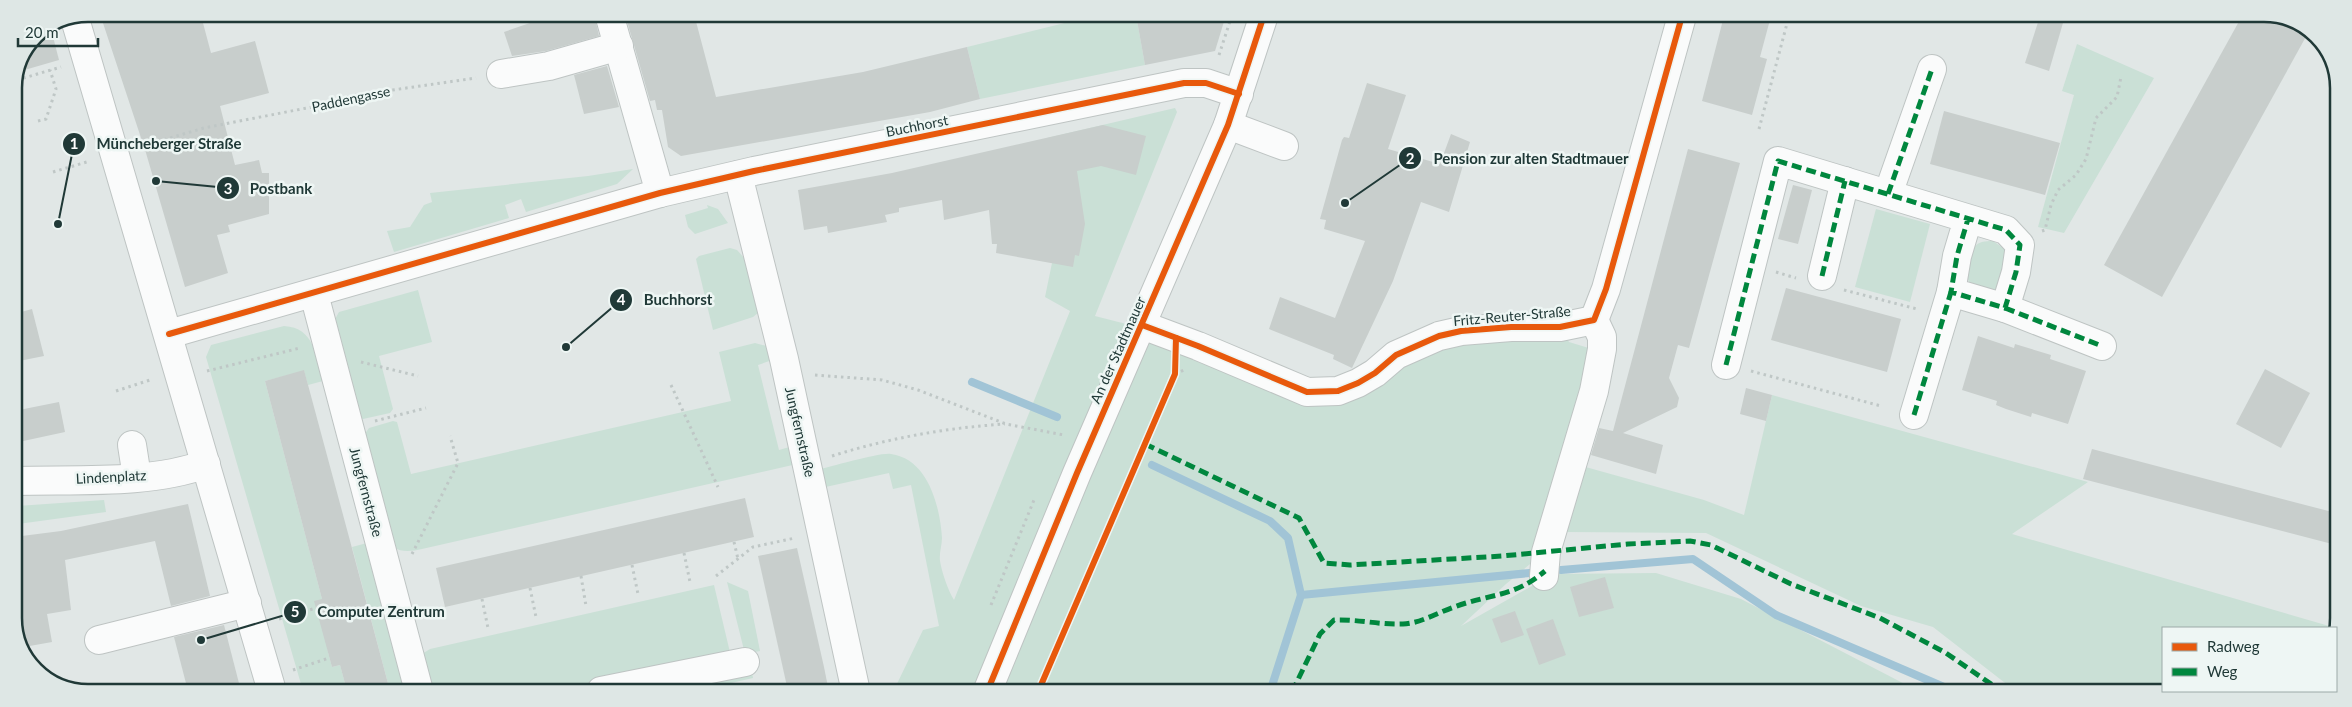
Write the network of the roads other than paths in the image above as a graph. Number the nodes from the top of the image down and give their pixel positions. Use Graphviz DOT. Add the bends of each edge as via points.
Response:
graph roads {
  1 [pos="612,22"];
  2 [pos="1262,22"];
  3 [pos="1680,22"];
  4 [pos="76,24"];
  5 [pos="619,46"];
  6 [pos="1932,69"];
  7 [pos="501,74"];
  8 [pos="1239,94"];
  9 [pos="1228,124"];
  10 [pos="1284,146"];
  11 [pos="738,175"];
  12 [pos="1845,181"];
  13 [pos="660,193"];
  14 [pos="1888,194"];
  15 [pos="1968,219"];
  16 [pos="1821,281"];
  17 [pos="314,294"];
  18 [pos="1947,304"];
  19 [pos="2005,308"];
  20 [pos="1594,320"];
  21 [pos="1142,326"];
  22 [pos="169,334"];
  23 [pos="2102,346"];
  24 [pos="1726,365"];
  25 [pos="1914,415"];
  26 [pos="132,445"];
  27 [pos="206,464"];
  28 [pos="137,477"];
  29 [pos="23,481"];
  30 [pos="1544,576"];
  31 [pos="251,614"];
  32 [pos="99,640"];
  33 [pos="745,662"];
  34 [pos="270,684"];
  35 [pos="417,684"];
  36 [pos="636,684"];
  37 [pos="854,684"];
  38 [pos="990,684"];
  1 -- 5 [label="street"];
  2 -- 8 [label="street, An der Stadtmauer"];
  3 -- 20 [label="street" via="1606,289"];
  4 -- 22 [label="street"];
  5 -- 7 [label="street" via="548,66"];
  5 -- 13 [label="street"];
  6 -- 14 [label="street"];
  8 -- 9 [label="street, An der Stadtmauer"];
  8 -- 11 [label="street, Buchhorst" via="1206,83 1184,83"];
  9 -- 10 [label="street"];
  9 -- 21 [label="street, An der Stadtmauer"];
  11 -- 13 [label="street, Buchhorst"];
  11 -- 37 [label="street, Jungfernstraße" via="786,366"];
  12 -- 14 [label="street"];
  12 -- 16 [label="street"];
  12 -- 24 [label="street" via="1778,160"];
  13 -- 17 [label="street, Buchhorst"];
  14 -- 15 [label="street"];
  15 -- 18 [label="street"];
  15 -- 19 [label="street" via="2006,230 2020,245"];
  17 -- 22 [label="street, Buchhorst"];
  17 -- 35 [label="street, Jungfernstraße"];
  18 -- 19 [label="street"];
  18 -- 25 [label="street"];
  19 -- 23 [label="street"];
  20 -- 21 [label="street, Fritz-Reuter-Straße" via="1560,327 1511,327 1439,336 1396,355 1358,383 1338,391 1307,392"];
  20 -- 30 [label="street" via="1602,338 1602,349 1594,391 1546,552"];
  21 -- 38 [label="street, An der Stadtmauer"];
  22 -- 27 [label="street"];
  26 -- 28 [label="street"];
  27 -- 28 [label="street, Lindenplatz" via="188,471"];
  27 -- 31 [label="street"];
  28 -- 29 [label="street, Lindenplatz"];
  31 -- 32 [label="street"];
  31 -- 34 [label="street"];
  33 -- 36 [label="street"];
}
